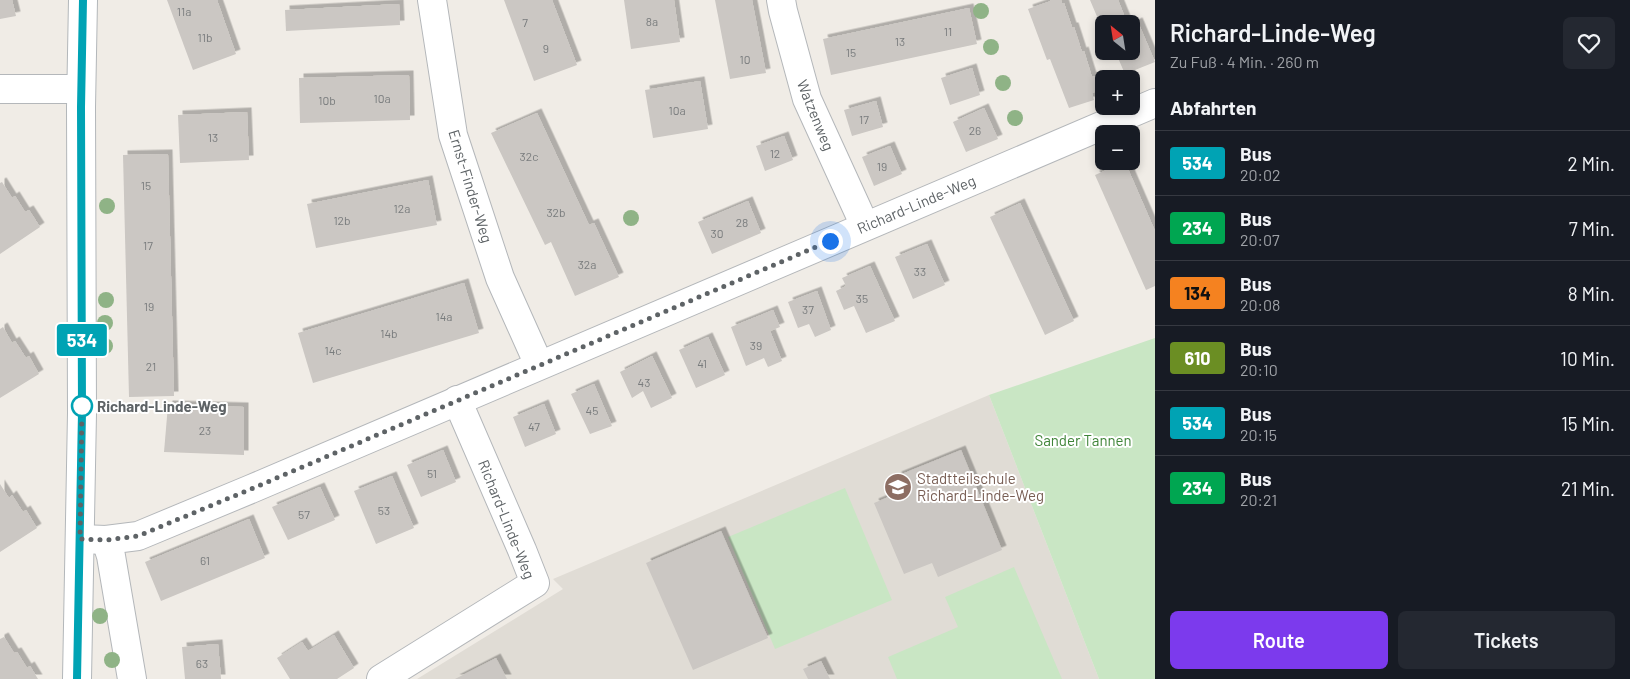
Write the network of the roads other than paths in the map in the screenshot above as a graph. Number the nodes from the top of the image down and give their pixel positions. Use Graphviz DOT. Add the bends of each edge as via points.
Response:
graph roads {
  1 [pos="83,0"];
  2 [pos="432,0"];
  3 [pos="781,0"];
  4 [pos="81,88"];
  5 [pos="0,89"];
  6 [pos="1155,103"];
  7 [pos="865,226"];
  8 [pos="539,365"];
  9 [pos="457,400"];
  10 [pos="93,540"];
  11 [pos="77,679"];
  12 [pos="132,679"];
  13 [pos="381,679"];
  1 -- 4 [label="street"];
  2 -- 8 [label="street, Ernst-Finder-Weg" via="453,134 500,278"];
  3 -- 7 [label="street, Watzenweg" via="807,99"];
  4 -- 5 [label="street"];
  4 -- 10 [label="street" via="82,412"];
  6 -- 7 [label="street, Richard-Linde-Weg"];
  7 -- 8 [label="street, Richard-Linde-Weg"];
  8 -- 9 [label="street, Richard-Linde-Weg"];
  9 -- 10 [label="street, Richard-Linde-Weg" via="138,536"];
  9 -- 13 [label="street, Richard-Linde-Weg" via="535,584"];
  10 -- 11 [label="street"];
  10 -- 12 [label="street" via="111,556"];
}
